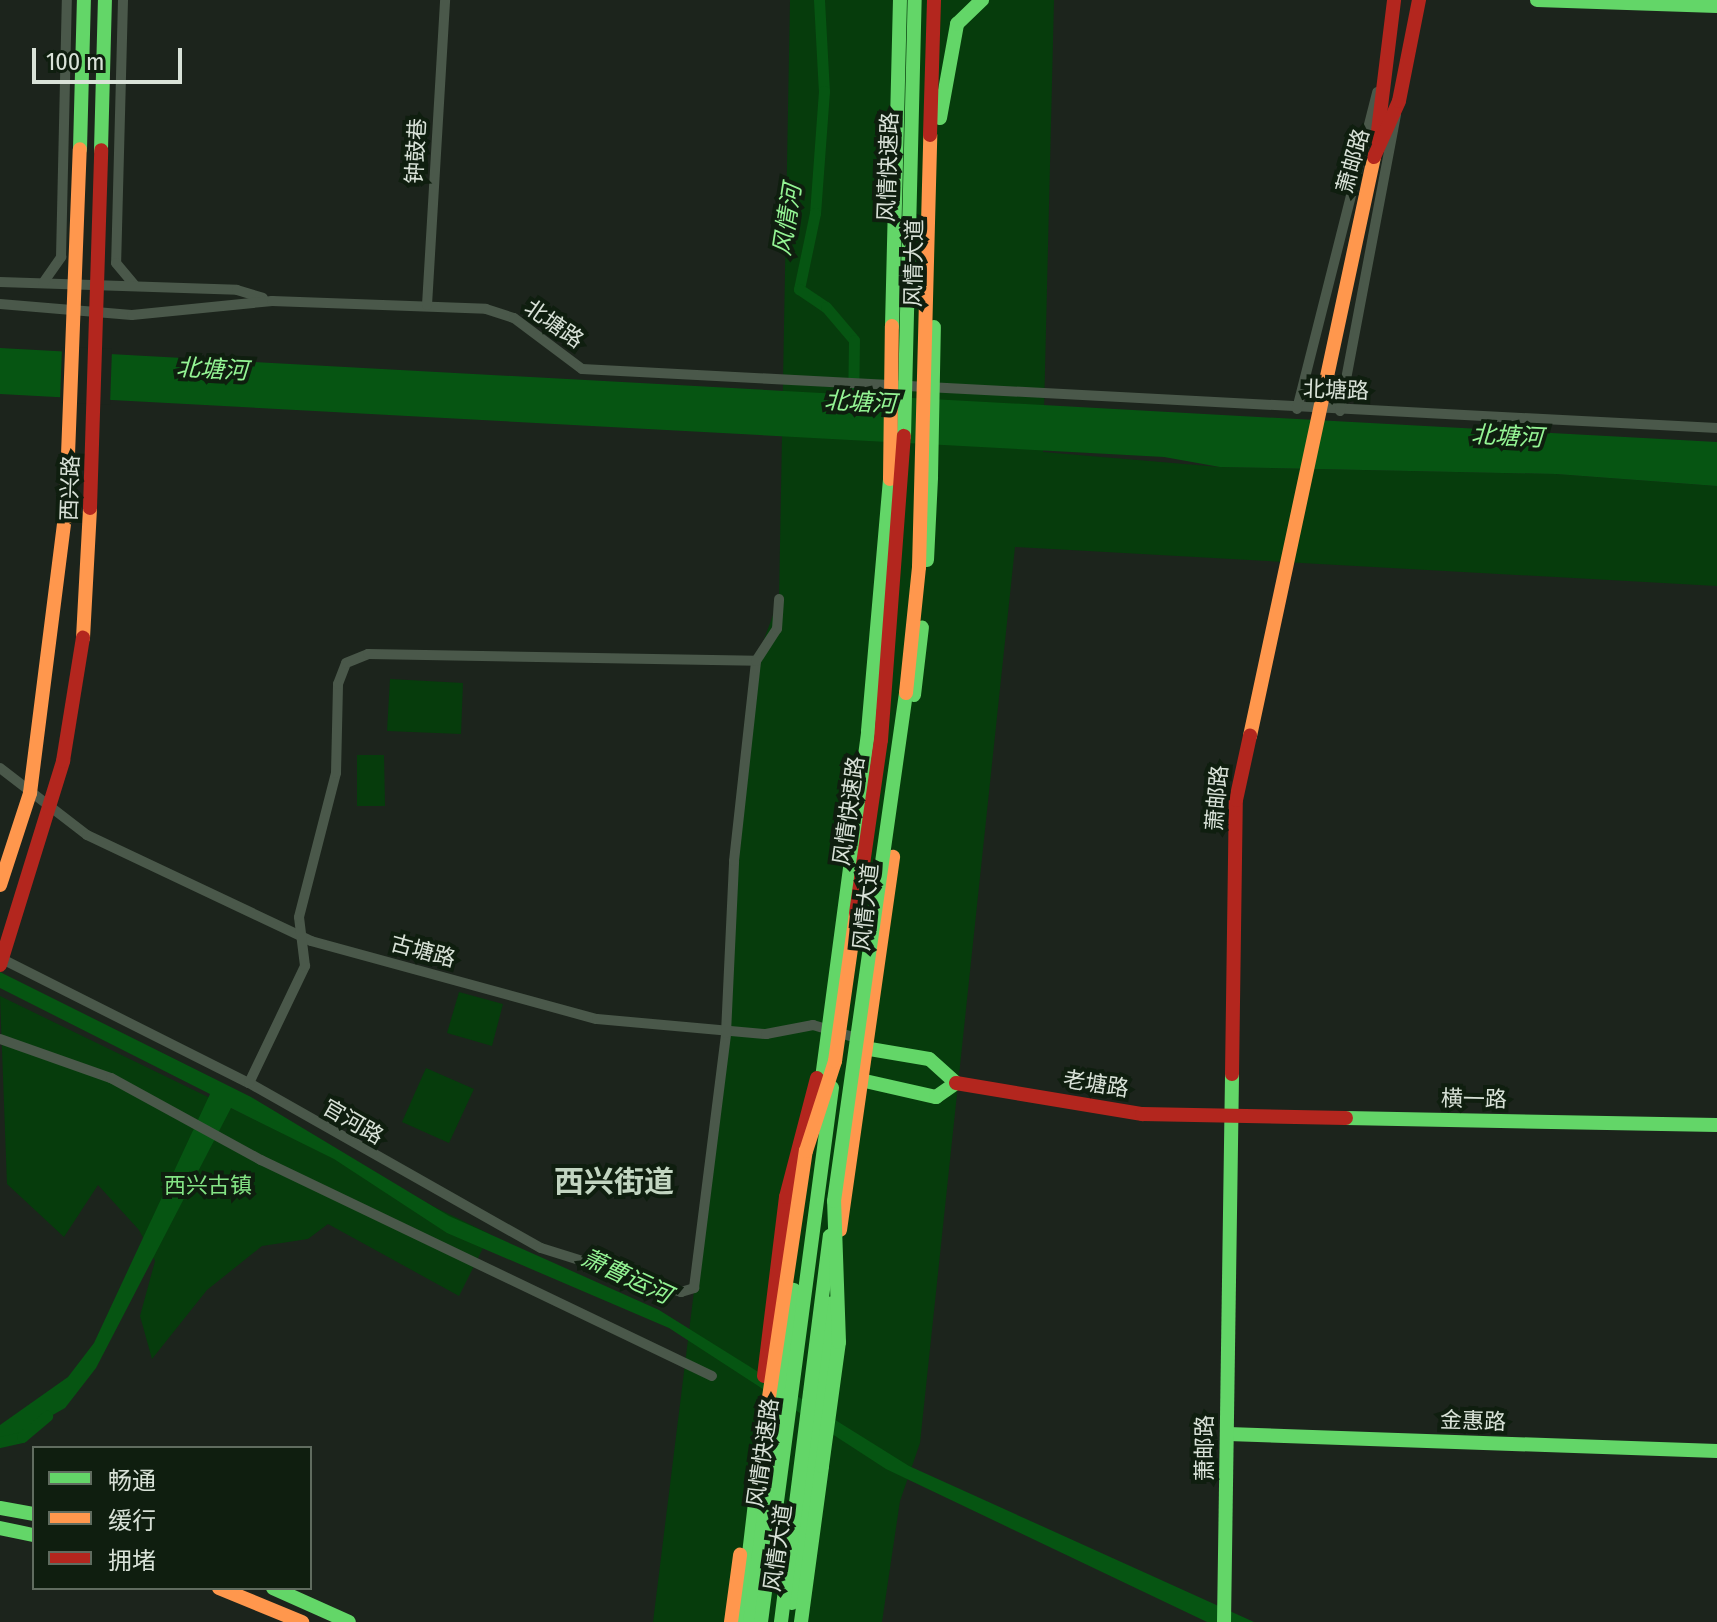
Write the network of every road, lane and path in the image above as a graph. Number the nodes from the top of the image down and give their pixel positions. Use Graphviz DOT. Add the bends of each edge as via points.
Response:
graph roads {
  1 [pos="67,0"];
  2 [pos="84,0"];
  3 [pos="105,0"];
  4 [pos="123,0"];
  5 [pos="445,0"];
  6 [pos="900,0"];
  7 [pos="915,0"];
  8 [pos="934,0"];
  9 [pos="942,0"];
  10 [pos="982,0"];
  11 [pos="1394,0"];
  12 [pos="1419,0"];
  13 [pos="1537,0"];
  14 [pos="1717,6"];
  15 [pos="1378,90"];
  16 [pos="1399,101"];
  17 [pos="940,118"];
  18 [pos="1377,143"];
  19 [pos="0,282"];
  20 [pos="43,283"];
  21 [pos="135,286"];
  22 [pos="272,301"];
  23 [pos="0,304"];
  24 [pos="427,305"];
  25 [pos="1297,409"];
  26 [pos="1318,410"];
  27 [pos="1340,411"];
  28 [pos="1717,428"];
  29 [pos="779,599"];
  30 [pos="756,661"];
  31 [pos="0,768"];
  32 [pos="30,793"];
  33 [pos="53,810"];
  34 [pos="0,885"];
  35 [pos="303,935"];
  36 [pos="1,963"];
  37 [pos="829,1027"];
  38 [pos="726,1033"];
  39 [pos="0,1039"];
  40 [pos="870,1049"];
  41 [pos="829,1057"];
  42 [pos="865,1081"];
  43 [pos="249,1083"];
  44 [pos="956,1083"];
  45 [pos="1231,1112"];
  46 [pos="1717,1125"];
  47 [pos="834,1201"];
  48 [pos="712,1376"];
  49 [pos="1228,1434"];
  50 [pos="1717,1451"];
  51 [pos="817,1462"];
  52 [pos="0,1508"];
  53 [pos="32,1514"];
  54 [pos="0,1528"];
  55 [pos="32,1535"];
  56 [pos="224,1590"];
  57 [pos="277,1590"];
  58 [pos="302,1622"];
  59 [pos="349,1622"];
  60 [pos="731,1622"];
  61 [pos="741,1622"];
  62 [pos="750,1622"];
  63 [pos="761,1622"];
  64 [pos="781,1622"];
  65 [pos="790,1622"];
  66 [pos="801,1622"];
  67 [pos="1224,1622"];
  1 -- 20 [label="street" via="61,257"];
  2 -- 32 [label="main road, 西兴路, bridge" via="66,507"];
  3 -- 33 [label="main road, 西兴路, bridge" via="91,589"];
  4 -- 21 [label="street" via="116,263"];
  5 -- 24 [label="street, 钟鼓巷"];
  6 -- 37 [label="main road, 风情大道, bridge" via="890,479 868,731"];
  7 -- 41 [label="main road, 风情快速路, bridge" via="901,533 870,832"];
  8 -- 47 [label="main road, 风情快速路, bridge" via="919,567 899,763"];
  9 -- 17 [label="main road, 风情大道"];
  10 -- 17 [label="main road" via="957,24"];
  11 -- 15 [label="main road"];
  12 -- 16 [label="main road, 萧邮路"];
  13 -- 14 [label="main road"];
  15 -- 18 [label="main road"];
  15 -- 25 [label="street"];
  16 -- 18 [label="main road, 萧邮路"];
  16 -- 27 [label="street"];
  17 -- 40 [label="main road, 风情大道, bridge" via="931,477 919,663"];
  18 -- 26 [label="main road, 萧邮路"];
  19 -- 20 [label="street, 北塘路"];
  20 -- 21 [label="street, 北塘路"];
  21 -- 22 [label="street, 北塘路" via="237,290"];
  22 -- 23 [label="street, 北塘路" via="132,315"];
  22 -- 24 [label="street, 北塘路"];
  24 -- 25 [label="street, 北塘路" via="514,318 582,369"];
  25 -- 26 [label="street, 北塘路"];
  26 -- 27 [label="street, 北塘路"];
  26 -- 45 [label="main road, 萧邮路" via="1283,556 1236,800"];
  27 -- 28 [label="street, 北塘路"];
  29 -- 30 [label="street" via="777,629"];
  30 -- 35 [label="street" via="356,656 339,673 336,773 299,917"];
  30 -- 38 [label="street" via="734,861"];
  31 -- 32 [label="street, 古塘路"];
  32 -- 33 [label="street, 古塘路"];
  32 -- 34 [label="main road, 西兴路"];
  33 -- 35 [label="street, 古塘路" via="87,835"];
  33 -- 36 [label="main road, 西兴路"];
  35 -- 38 [label="street, 古塘路" via="597,1019"];
  35 -- 43 [label="street" via="305,966"];
  36 -- 43 [label="street, 官河路"];
  37 -- 38 [label="street, 古塘路"];
  37 -- 40 [label="street, 古塘路" via="856,1034"];
  37 -- 41 [label="main road, 风情大道"];
  38 -- 43 [label="street, 官河路" via="694,1288 681,1292 541,1248"];
  39 -- 48 [label="street" via="111,1078 261,1160"];
  40 -- 42 [label="main road, 风情大道"];
  40 -- 44 [label="main road, 老塘路" via="929,1059"];
  41 -- 60 [label="main road" via="786,1197"];
  41 -- 61 [label="main road, bridge" via="806,1151"];
  41 -- 62 [label="main road, 风情大道"];
  41 -- 63 [label="main road, 风情快速路, bridge"];
  42 -- 44 [label="main road, 老塘路" via="936,1097"];
  42 -- 51 [label="main road, 风情大道" via="819,1395"];
  44 -- 45 [label="main road, 老塘路" via="1142,1114"];
  45 -- 46 [label="main road, 横一路"];
  45 -- 49 [label="main road, 萧邮路"];
  47 -- 51 [label="main road, bridge" via="839,1342"];
  47 -- 64 [label="main road, 风情快速路, bridge"];
  49 -- 50 [label="main road, 金惠路"];
  49 -- 67 [label="main road, 萧邮路"];
  51 -- 65 [label="main road, 风情大道"];
  51 -- 66 [label="main road"];
  52 -- 53 [label="main road"];
  54 -- 55 [label="main road"];
  56 -- 58 [label="main road"];
  57 -- 59 [label="main road"];
}
